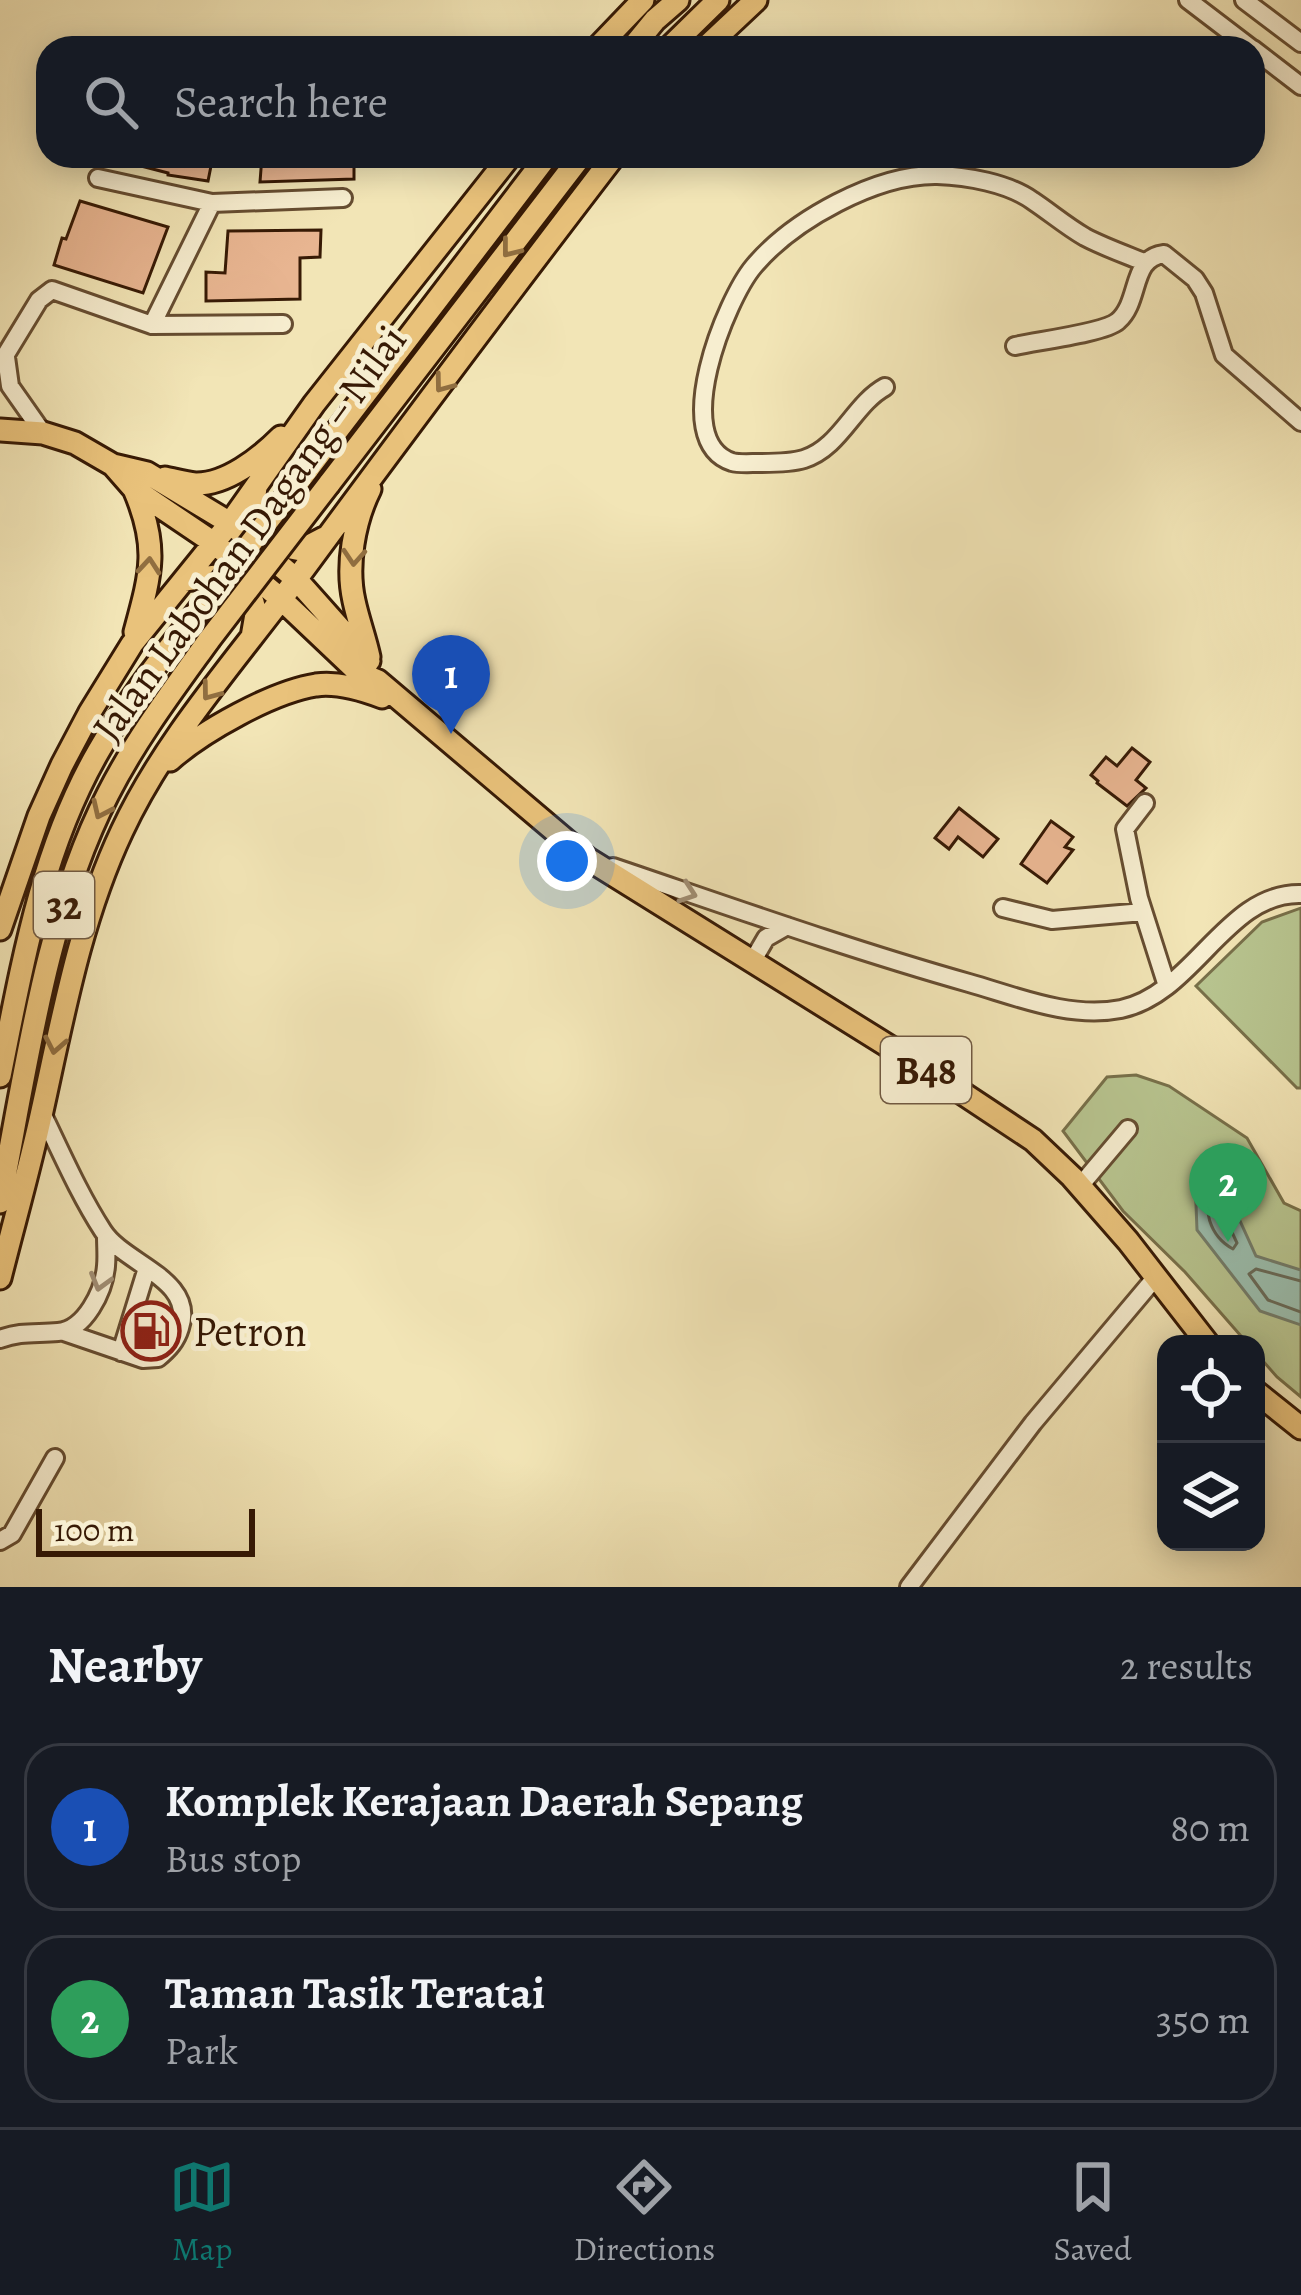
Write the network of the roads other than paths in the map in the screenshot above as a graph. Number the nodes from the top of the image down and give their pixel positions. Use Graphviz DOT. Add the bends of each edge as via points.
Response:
graph roads {
  1 [pos="644,0"];
  2 [pos="677,0"];
  3 [pos="718,0"];
  4 [pos="756,0"];
  5 [pos="1188,0"];
  6 [pos="1244,0"];
  7 [pos="609,36"];
  8 [pos="642,36"];
  9 [pos="681,36"];
  10 [pos="718,36"];
  11 [pos="1235,36"];
  12 [pos="1301,43"];
  13 [pos="1265,59"];
  14 [pos="1301,86"];
  15 [pos="501,168"];
  16 [pos="538,168"];
  17 [pos="572,168"];
  18 [pos="605,168"];
  19 [pos="98,178"];
  20 [pos="343,198"];
  21 [pos="212,203"];
  22 [pos="1144,262"];
  23 [pos="283,324"];
  24 [pos="152,325"];
  25 [pos="1015,346"];
  26 [pos="3,361"];
  27 [pos="885,387"];
  28 [pos="314,404"];
  29 [pos="1301,422"];
  30 [pos="0,430"];
  31 [pos="43,433"];
  32 [pos="388,457"];
  33 [pos="140,481"];
  34 [pos="256,487"];
  35 [pos="230,523"];
  36 [pos="325,537"];
  37 [pos="214,543"];
  38 [pos="296,579"];
  39 [pos="184,580"];
  40 [pos="281,599"];
  41 [pos="251,638"];
  42 [pos="132,644"];
  43 [pos="374,671"];
  44 [pos="405,705"];
  45 [pos="150,777"];
  46 [pos="1145,803"];
  47 [pos="589,859"];
  48 [pos="1301,894"];
  49 [pos="1004,908"];
  50 [pos="1143,912"];
  51 [pos="787,926"];
  52 [pos="0,929"];
  53 [pos="752,962"];
  54 [pos="1167,986"];
  55 [pos="0,1076"];
  56 [pos="42,1113"];
  57 [pos="1129,1129"];
  58 [pos="1080,1186"];
  59 [pos="0,1202"];
  60 [pos="106,1237"];
  61 [pos="147,1268"];
  62 [pos="0,1278"];
  63 [pos="1155,1278"];
  64 [pos="64,1332"];
  65 [pos="1201,1335"];
  66 [pos="0,1339"];
  67 [pos="121,1352"];
  68 [pos="1265,1399"];
  69 [pos="1301,1428"];
  70 [pos="55,1458"];
  71 [pos="0,1541"];
  72 [pos="909,1587"];
  1 -- 7 [label="main road"];
  2 -- 8 [label="main road"];
  3 -- 9 [label="main road"];
  4 -- 10 [label="main road"];
  5 -- 11 [label="street"];
  6 -- 12 [label="street"];
  13 -- 14 [label="street"];
  15 -- 28 [label="main road"];
  16 -- 55 [label="main road, Jalan Labohan Dagang ‒ Nilai / 32, bridge" via="136,691 96,755 30,926"];
  17 -- 59 [label="main road, Jalan Labohan Dagang ‒ Nilai / 32, one-way, bridge" via="208,640 106,797 58,926"];
  18 -- 32 [label="main road, one-way"];
  19 -- 21 [label="street"];
  20 -- 21 [label="street"];
  21 -- 24 [label="street"];
  22 -- 25 [label="street" via="1128,309 1111,326"];
  22 -- 27 [label="street" via="1012,190 939,175 877,185 779,241 753,268 714,351 702,426 730,461 807,458"];
  22 -- 29 [label="street" via="1164,254 1195,279 1224,355"];
  23 -- 24 [label="street"];
  24 -- 26 [label="street" via="52,290"];
  26 -- 31 [label="street" via="10,386"];
  28 -- 33 [label="main road" via="266,452 221,479"];
  28 -- 34 [label="main road"];
  30 -- 31 [label="main road, B48"];
  31 -- 33 [label="main road, B48"];
  32 -- 36 [label="main road"];
  32 -- 43 [label="main road, one-way" via="367,495 352,571"];
  33 -- 35 [label="main road, B48"];
  33 -- 37 [label="main road, B48"];
  42 -- 33 [label="main road, one-way" via="152,554"];
  34 -- 35 [label="main road"];
  34 -- 36 [label="main road" via="261,531 281,546 302,550"];
  35 -- 37 [label="main road"];
  35 -- 38 [label="main road, B48"];
  36 -- 38 [label="main road"];
  37 -- 39 [label="main road"];
  37 -- 40 [label="main road, B48"];
  38 -- 40 [label="main road"];
  38 -- 43 [label="main road, B48"];
  39 -- 41 [label="main road" via="217,576 237,585 253,602"];
  39 -- 42 [label="main road"];
  40 -- 41 [label="main road"];
  40 -- 43 [label="main road, B48" via="359,673"];
  41 -- 45 [label="main road, one-way"];
  42 -- 52 [label="main road" via="62,765"];
  43 -- 44 [label="main road, B48"];
  44 -- 45 [label="main road" via="361,689 315,686 206,733"];
  44 -- 47 [label="main road, B48"];
  45 -- 56 [label="main road, one-way" via="99,884"];
  46 -- 50 [label="street" via="1125,829"];
  47 -- 51 [label="street, one-way"];
  47 -- 53 [label="main road, B48"];
  48 -- 54 [label="street" via="1263,900"];
  49 -- 50 [label="street" via="1052,920"];
  50 -- 54 [label="street"];
  51 -- 53 [label="street" via="766,938"];
  51 -- 54 [label="street" via="1075,1011 1119,1009"];
  53 -- 58 [label="main road, B48" via="1033,1140"];
  56 -- 60 [label="street"];
  56 -- 62 [label="main road"];
  57 -- 58 [label="street"];
  58 -- 63 [label="main road, B48"];
  60 -- 61 [label="street"];
  60 -- 64 [label="street, one-way" via="94,1305"];
  61 -- 67 [label="street"];
  61 -- 67 [label="street" via="178,1297 183,1322 158,1358"];
  63 -- 65 [label="main road, B48"];
  63 -- 72 [label="street"];
  64 -- 66 [label="street"];
  64 -- 67 [label="street"];
  68 -- 69 [label="main road"];
  70 -- 71 [label="street" via="12,1534"];
}
